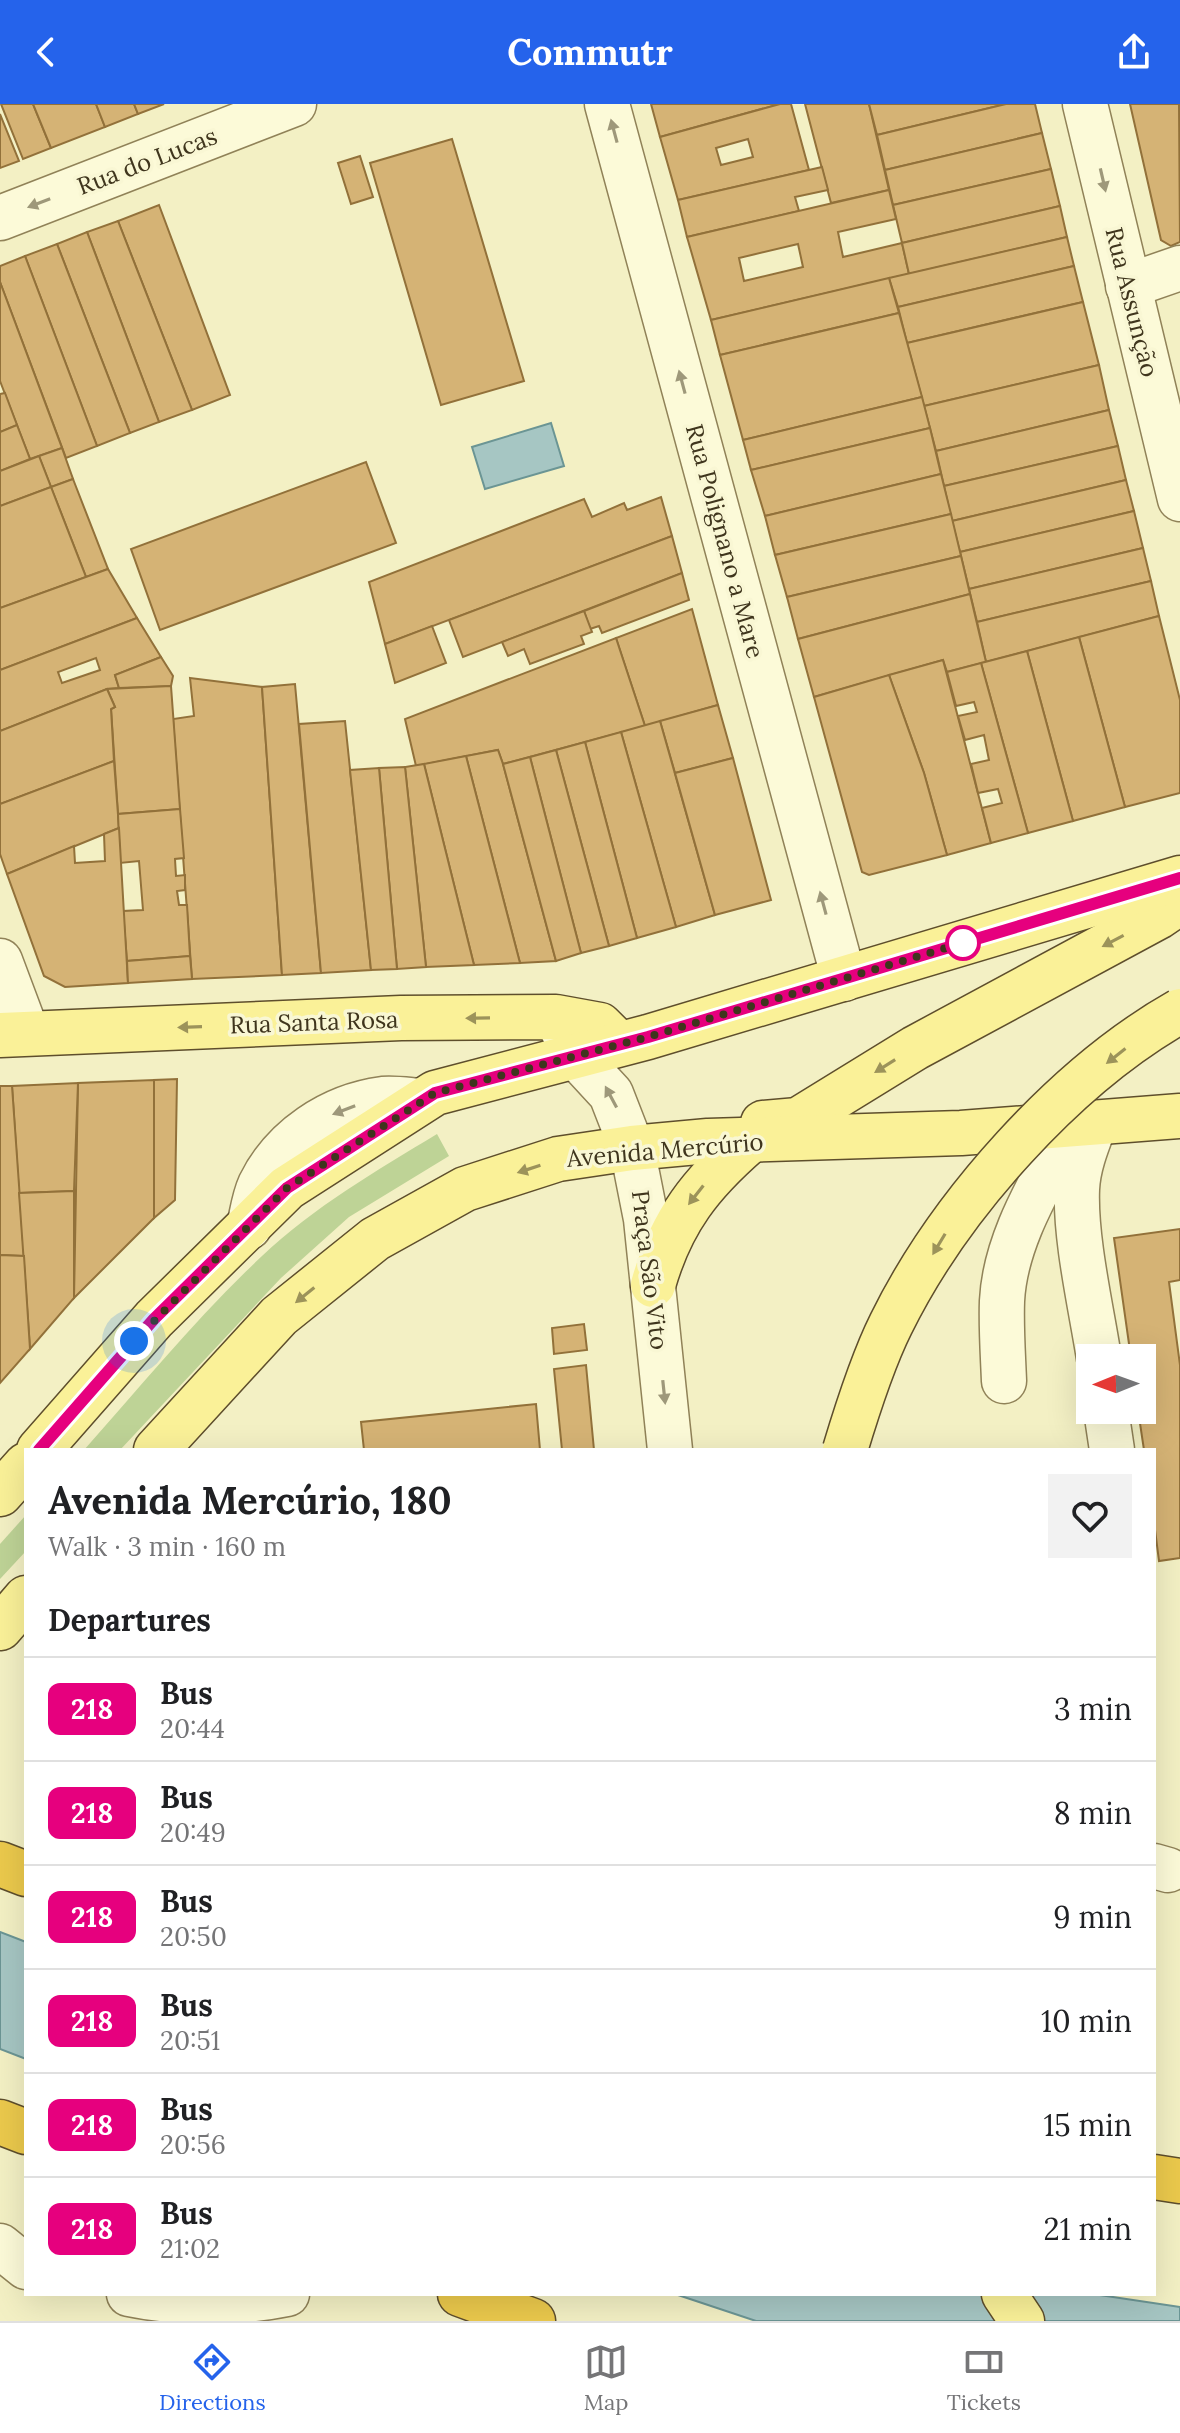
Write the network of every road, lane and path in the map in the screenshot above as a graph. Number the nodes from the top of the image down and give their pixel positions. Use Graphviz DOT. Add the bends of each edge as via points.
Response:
graph roads {
  1 [pos="294,104"];
  2 [pos="607,104"];
  3 [pos="1085,104"];
  4 [pos="239,114"];
  5 [pos="0,218"];
  6 [pos="1180,268"];
  7 [pos="1128,286"];
  8 [pos="1180,499"];
  9 [pos="1180,878"];
  10 [pos="1180,902"];
  11 [pos="0,961"];
  12 [pos="844,979"];
  13 [pos="1180,1011"];
  14 [pos="556,1017"];
  15 [pos="13,1034"];
  16 [pos="619,1044"];
  17 [pos="576,1056"];
  18 [pos="1180,1116"];
  19 [pos="1083,1124"];
  20 [pos="751,1140"];
  21 [pos="708,1141"];
  22 [pos="632,1148"];
  23 [pos="653,1285"];
  24 [pos="1097,1344"];
  25 [pos="1004,1381"];
  26 [pos="1108,1424"];
  27 [pos="41,1448"];
  28 [pos="158,1448"];
  29 [pos="670,1448"];
  30 [pos="846,1448"];
  31 [pos="1112,1448"];
  32 [pos="24,1467"];
  33 [pos="0,1494"];
  34 [pos="24,1600"];
  35 [pos="0,1628"];
  36 [pos="0,1864"];
  37 [pos="24,1873"];
  38 [pos="0,2122"];
  39 [pos="24,2131"];
  40 [pos="1156,2177"];
  41 [pos="1180,2181"];
  42 [pos="0,2246"];
  43 [pos="24,2265"];
  44 [pos="138,2296"];
  45 [pos="265,2296"];
  46 [pos="465,2296"];
  47 [pos="1005,2296"];
  48 [pos="533,2321"];
  49 [pos="1022,2321"];
  1 -- 4 [label="street, Rua do Lucas"];
  12 -- 2 [label="street, Rua Polignano a Mare, one-way"];
  3 -- 7 [label="street, Rua Assunção, one-way"];
  4 -- 5 [label="street, Rua do Lucas, one-way"];
  6 -- 7 [label="street"];
  7 -- 8 [label="street, Rua Assunção"];
  9 -- 12 [label="main road"];
  10 -- 21 [label="main road, one-way" via="915,1048 798,1120 747,1125"];
  11 -- 15 [label="street"];
  12 -- 16 [label="main road"];
  13 -- 30 [label="main road, one-way, bridge" via="1077,1086 999,1163 944,1234 890,1325"];
  14 -- 15 [label="main road, Rua Santa Rosa, one-way"];
  14 -- 16 [label="main road, Rua Santa Rosa" via="600,1025"];
  14 -- 17 [label="street, Praça São Vito"];
  16 -- 17 [label="main road"];
  22 -- 17 [label="street, Praça São Vito, one-way" via="611,1094"];
  17 -- 27 [label="main road, one-way" via="435,1093 287,1188 154,1319"];
  18 -- 19 [label="main road, Avenida Mercúrio"];
  19 -- 20 [label="main road, Avenida Mercúrio"];
  19 -- 24 [label="street" via="1077,1190"];
  19 -- 25 [label="street" via="1026,1214 1010,1257 1002,1299"];
  20 -- 21 [label="main road, Avenida Mercúrio"];
  20 -- 23 [label="main road, one-way" via="683,1211"];
  21 -- 22 [label="main road, Avenida Mercúrio"];
  22 -- 23 [label="street, Praça São Vito"];
  22 -- 28 [label="main road, Avenida Mercúrio, one-way" via="558,1159 465,1189 375,1239 279,1316"];
  23 -- 29 [label="street, Praça São Vito, one-way"];
  26 -- 31 [label="street"];
  32 -- 33 [label="main road"];
  34 -- 35 [label="main road"];
  36 -- 37 [label="highway"];
  38 -- 39 [label="highway"];
  40 -- 41 [label="highway"];
  42 -- 43 [label="street"];
  44 -- 45 [label="street" via="161,2301"];
  46 -- 48 [label="highway"];
  47 -- 49 [label="main road"];
}
